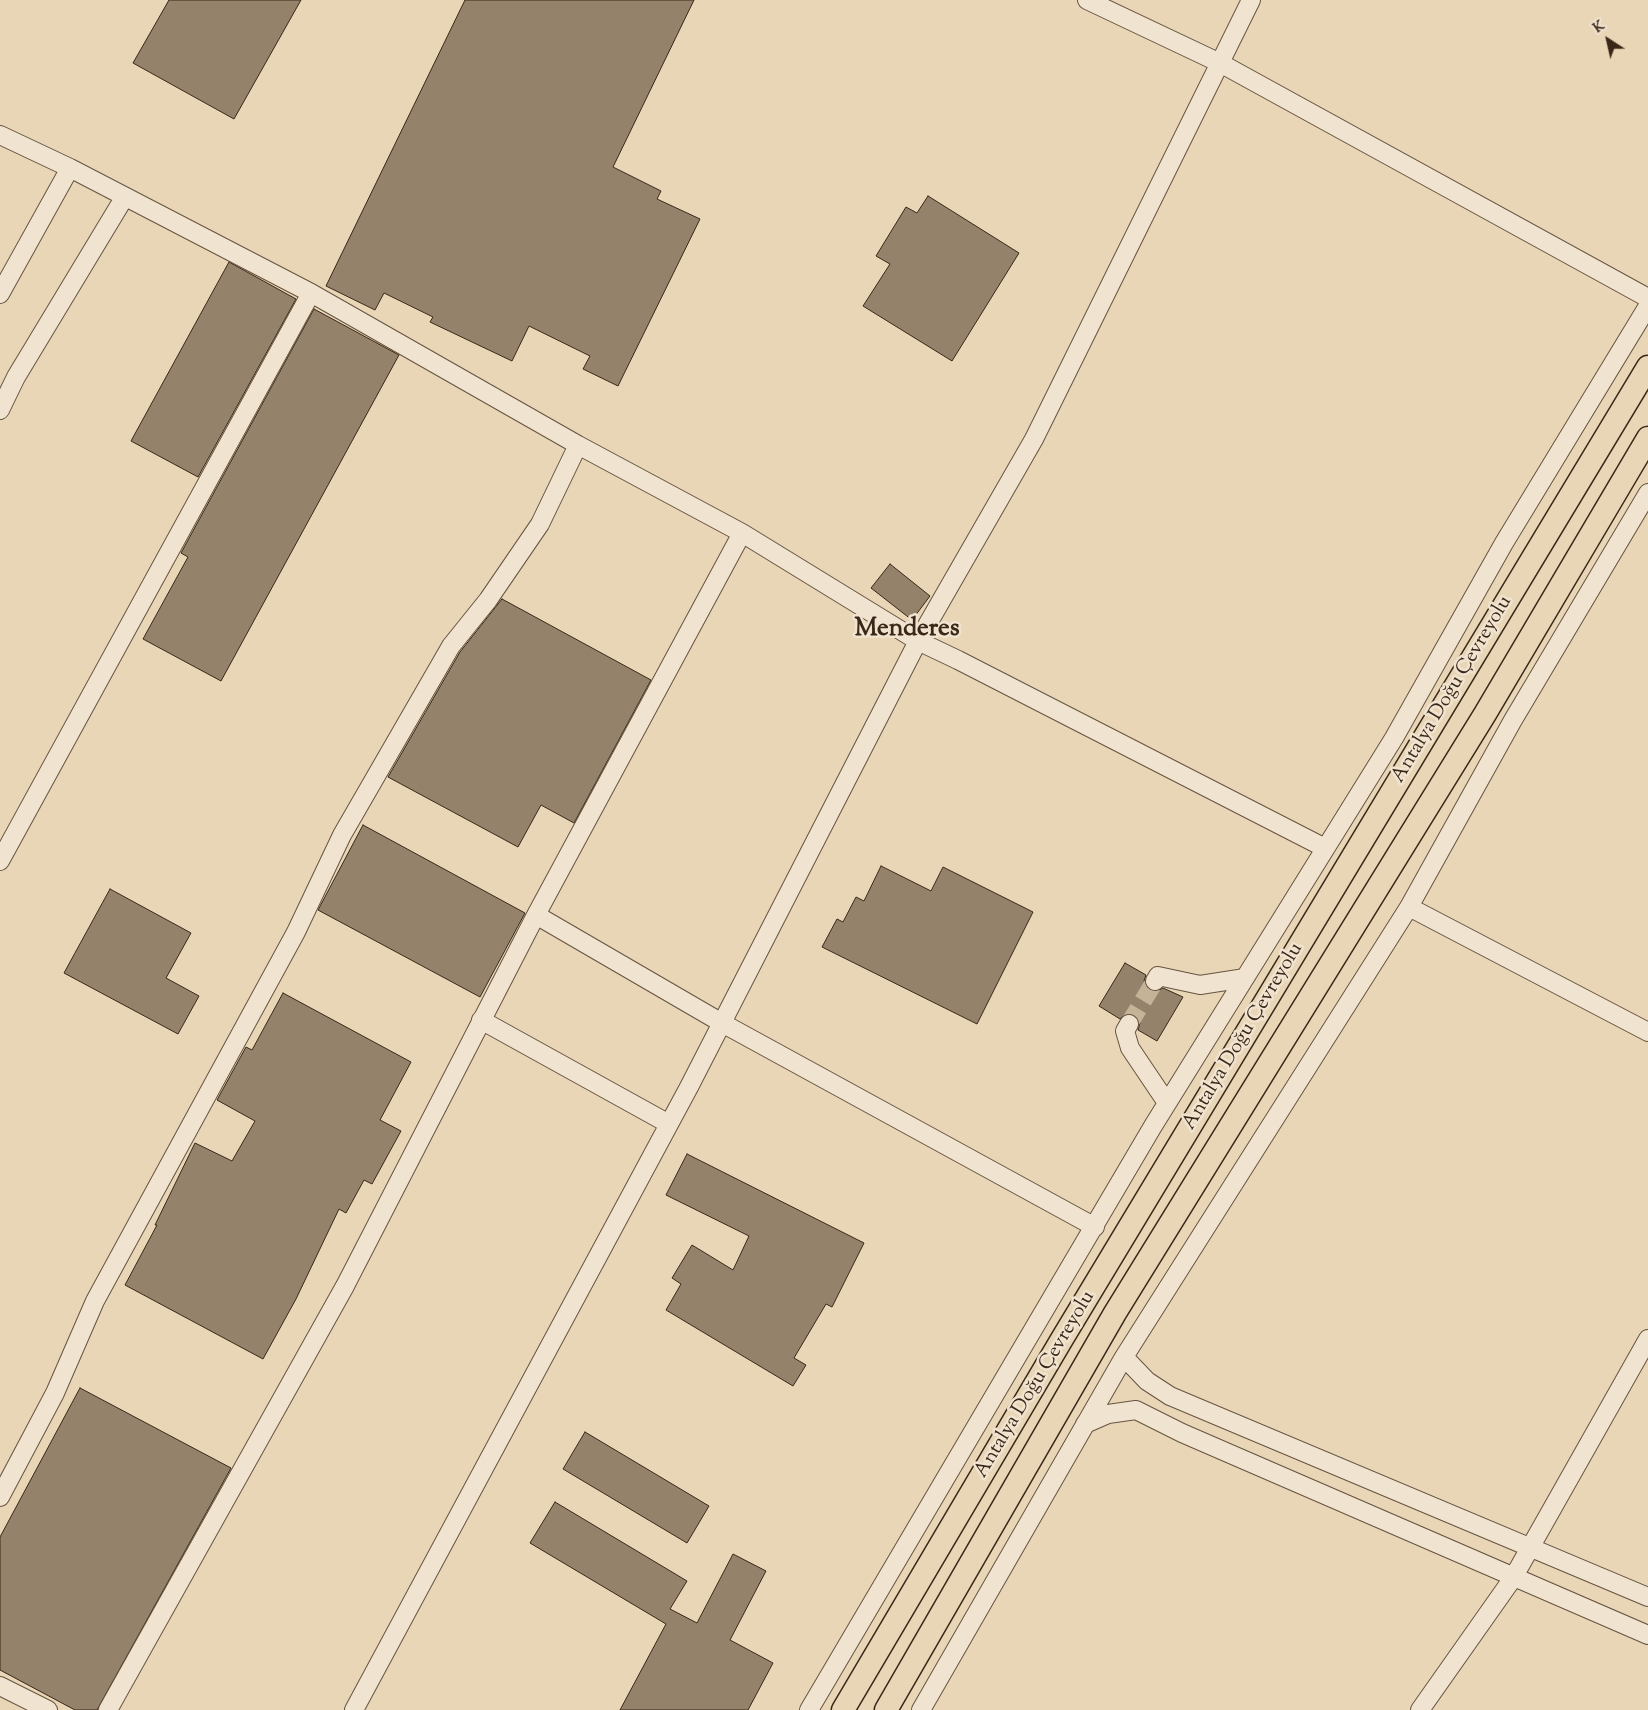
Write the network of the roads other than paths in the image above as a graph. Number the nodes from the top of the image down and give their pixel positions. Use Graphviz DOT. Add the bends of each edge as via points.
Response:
graph roads {
  1 [pos="1087,0"];
  2 [pos="1251,0"];
  3 [pos="1220,63"];
  4 [pos="0,135"];
  5 [pos="70,168"];
  6 [pos="124,198"];
  7 [pos="312,293"];
  8 [pos="0,294"];
  9 [pos="1648,298"];
  10 [pos="1648,306"];
  11 [pos="1648,367"];
  12 [pos="0,410"];
  13 [pos="1648,438"];
  14 [pos="578,445"];
  15 [pos="1648,493"];
  16 [pos="742,533"];
  17 [pos="918,641"];
  18 [pos="1325,848"];
  19 [pos="0,861"];
  20 [pos="1409,907"];
  21 [pos="536,915"];
  22 [pos="1245,978"];
  23 [pos="1155,981"];
  24 [pos="482,1020"];
  25 [pos="722,1023"];
  26 [pos="1129,1024"];
  27 [pos="1648,1032"];
  28 [pos="1167,1103"];
  29 [pos="669,1124"];
  30 [pos="1095,1227"];
  31 [pos="1648,1339"];
  32 [pos="1124,1357"];
  33 [pos="1085,1424"];
  34 [pos="0,1498"];
  35 [pos="1531,1547"];
  36 [pos="1513,1578"];
  37 [pos="1648,1597"];
  38 [pos="1648,1635"];
  39 [pos="0,1686"];
  40 [pos="926,1707"];
  41 [pos="48,1710"];
  42 [pos="108,1710"];
  43 [pos="354,1710"];
  44 [pos="809,1710"];
  45 [pos="844,1710"];
  46 [pos="886,1710"];
  47 [pos="1420,1710"];
  1 -- 3 [label="street"];
  2 -- 3 [label="street"];
  3 -- 9 [label="street"];
  3 -- 17 [label="street" via="1034,439"];
  4 -- 5 [label="street"];
  5 -- 6 [label="street"];
  5 -- 8 [label="street"];
  6 -- 7 [label="street"];
  6 -- 12 [label="street" via="16,377"];
  7 -- 14 [label="street"];
  7 -- 19 [label="street"];
  10 -- 18 [label="street" via="1504,543 1394,738"];
  11 -- 45 [label="main road, Antalya Doğu Çevreyolu" via="1062,1339"];
  13 -- 46 [label="main road, Antalya Doğu Çevreyolu" via="1485,714 1116,1313"];
  14 -- 16 [label="street"];
  14 -- 34 [label="street" via="540,524 488,600 451,646 342,835 296,932 95,1302 55,1392"];
  15 -- 20 [label="street" via="1513,720"];
  16 -- 17 [label="street"];
  16 -- 21 [label="street"];
  17 -- 18 [label="street"];
  17 -- 25 [label="street"];
  18 -- 22 [label="street"];
  20 -- 27 [label="street"];
  20 -- 32 [label="street"];
  21 -- 24 [label="street"];
  21 -- 25 [label="street"];
  22 -- 23 [label="street" via="1200,985 1158,976"];
  22 -- 28 [label="street"];
  24 -- 29 [label="street"];
  24 -- 42 [label="street" via="345,1286"];
  25 -- 29 [label="street"];
  25 -- 30 [label="street"];
  26 -- 28 [label="street" via="1125,1031 1130,1048"];
  28 -- 30 [label="street"];
  29 -- 43 [label="street"];
  30 -- 44 [label="street"];
  31 -- 35 [label="street"];
  32 -- 33 [label="street"];
  32 -- 35 [label="street" via="1147,1381 1170,1396"];
  33 -- 36 [label="street" via="1108,1414 1136,1410 1182,1434"];
  33 -- 40 [label="street"];
  35 -- 36 [label="street"];
  35 -- 37 [label="street"];
  36 -- 38 [label="street"];
  36 -- 47 [label="street"];
  39 -- 41 [label="street"];
}
